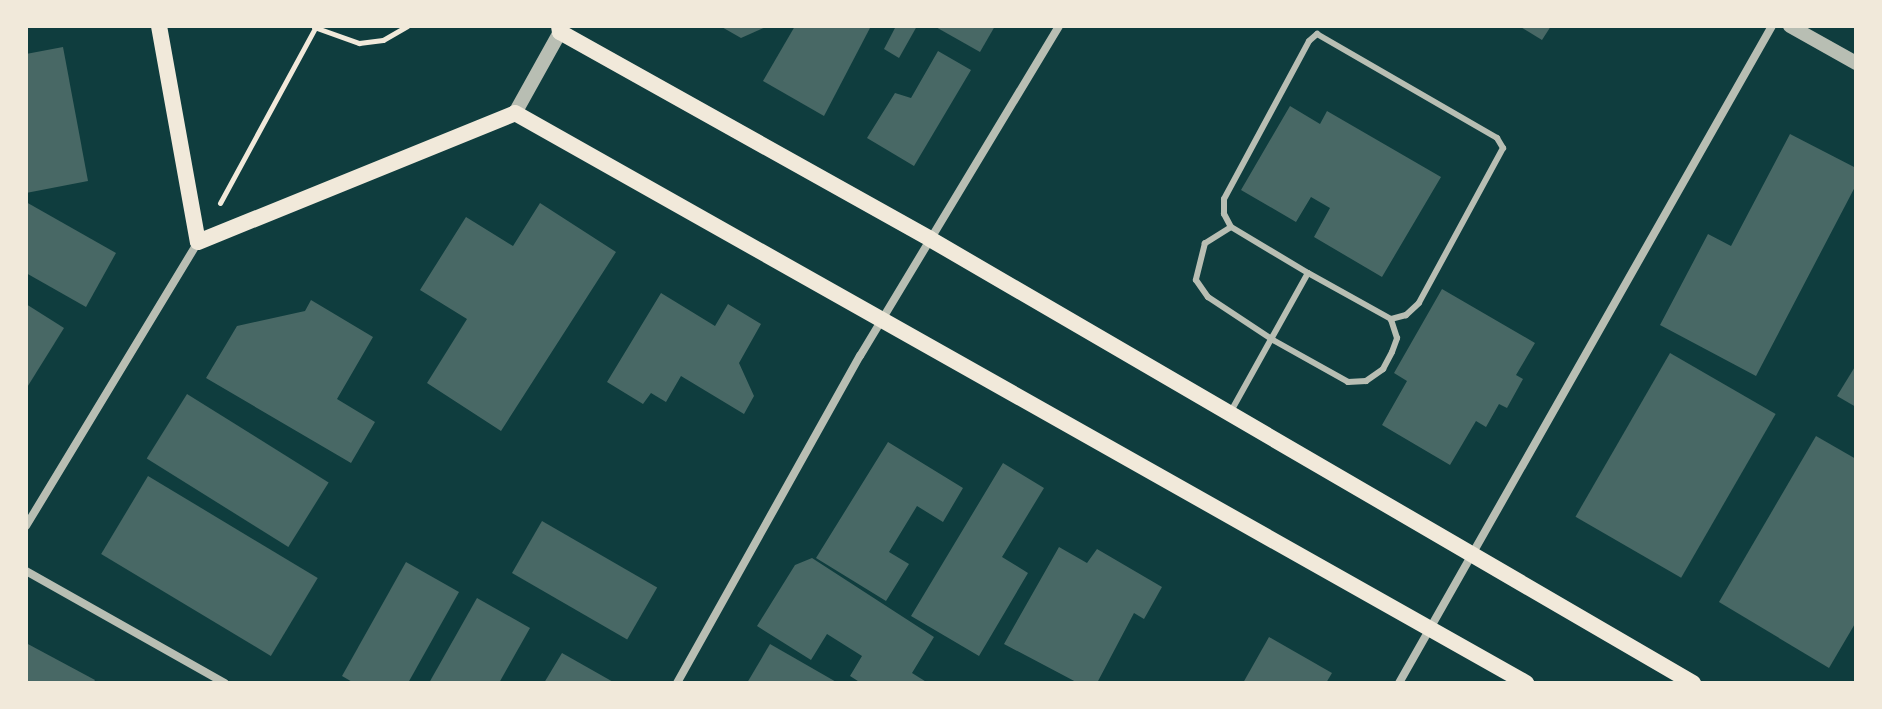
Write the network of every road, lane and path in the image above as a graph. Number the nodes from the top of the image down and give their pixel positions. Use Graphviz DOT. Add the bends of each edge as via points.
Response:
graph roads {
  1 [pos="159,26"];
  2 [pos="407,26"];
  3 [pos="1059,26"];
  4 [pos="1772,26"];
  5 [pos="1790,26"];
  6 [pos="314,27"];
  7 [pos="560,29"];
  8 [pos="1856,63"];
  9 [pos="515,113"];
  10 [pos="1231,227"];
  11 [pos="930,239"];
  12 [pos="198,242"];
  13 [pos="1308,273"];
  14 [pos="1391,319"];
  15 [pos="882,320"];
  16 [pos="1273,340"];
  17 [pos="1228,417"];
  18 [pos="26,526"];
  19 [pos="1469,555"];
  20 [pos="26,571"];
  21 [pos="1431,626"];
  22 [pos="225,683"];
  23 [pos="677,683"];
  24 [pos="1399,683"];
  25 [pos="1526,683"];
  26 [pos="1693,683"];
  1 -- 12 [label="main road"];
  2 -- 6 [label="path" via="383,40 359,43"];
  3 -- 11 [label="street"];
  4 -- 19 [label="street"];
  5 -- 8 [label="street"];
  6 -- 12 [label="path"];
  7 -- 9 [label="street"];
  7 -- 11 [label="main road"];
  9 -- 12 [label="main road"];
  9 -- 15 [label="main road"];
  10 -- 13 [label="lane"];
  10 -- 14 [label="lane" via="1224,199 1309,41 1323,35 1497,138 1503,148 1419,303"];
  10 -- 16 [label="lane" via="1205,243 1196,280 1208,297"];
  11 -- 15 [label="street"];
  11 -- 17 [label="main road"];
  12 -- 18 [label="street"];
  13 -- 14 [label="lane"];
  13 -- 16 [label="lane"];
  14 -- 16 [label="lane" via="1397,338 1392,352 1383,369 1366,381 1348,382"];
  15 -- 21 [label="main road"];
  15 -- 23 [label="street"];
  16 -- 17 [label="lane"];
  17 -- 19 [label="main road"];
  19 -- 21 [label="street"];
  19 -- 26 [label="main road"];
  20 -- 22 [label="street"];
  21 -- 24 [label="street"];
  21 -- 25 [label="main road"];
}
